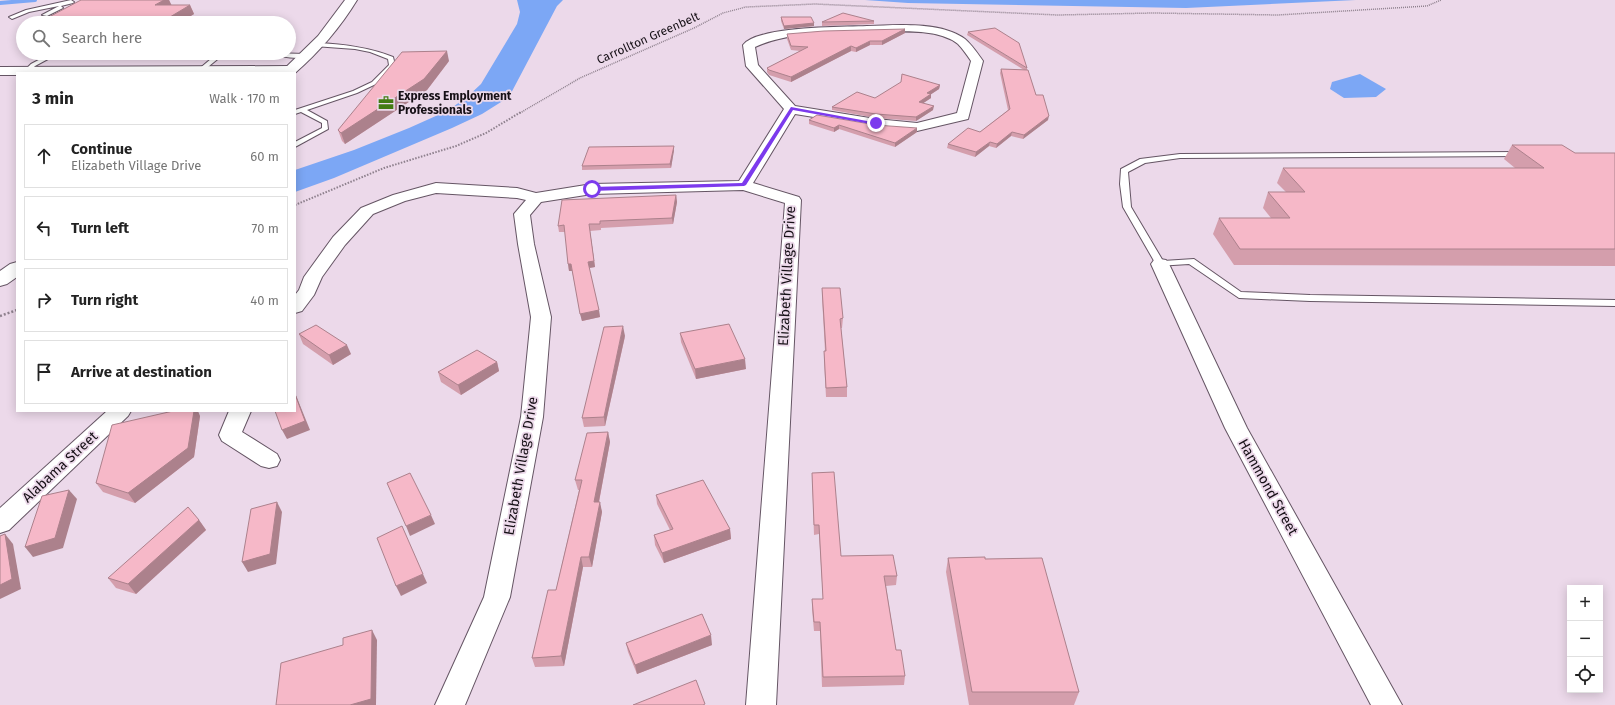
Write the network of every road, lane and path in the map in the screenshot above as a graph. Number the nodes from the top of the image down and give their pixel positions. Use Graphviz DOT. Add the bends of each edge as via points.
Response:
graph roads {
  1 [pos="351,0"];
  2 [pos="1441,0"];
  3 [pos="73,1"];
  4 [pos="45,15"];
  5 [pos="12,17"];
  6 [pos="316,45"];
  7 [pos="296,55"];
  8 [pos="306,56"];
  9 [pos="43,60"];
  10 [pos="217,60"];
  11 [pos="0,71"];
  12 [pos="27,71"];
  13 [pos="210,71"];
  14 [pos="290,71"];
  15 [pos="791,109"];
  16 [pos="299,111"];
  17 [pos="296,144"];
  18 [pos="1529,154"];
  19 [pos="744,185"];
  20 [pos="536,198"];
  21 [pos="296,205"];
  22 [pos="1160,264"];
  23 [pos="16,269"];
  24 [pos="0,280"];
  25 [pos="302,293"];
  26 [pos="1615,303"];
  27 [pos="296,305"];
  28 [pos="16,310"];
  29 [pos="0,316"];
  30 [pos="119,412"];
  31 [pos="240,412"];
  32 [pos="270,460"];
  33 [pos="0,523"];
  34 [pos="450,705"];
  35 [pos="761,705"];
  36 [pos="1387,705"];
  1 -- 6 [label="main road" via="346,10"];
  2 -- 21 [label="path, Carrollton Greenbelt" via="1427,6 1278,15 1153,13 1058,16 816,4 746,7 724,13 580,78 486,133 456,146 384,168"];
  3 -- 4 [label="lane"];
  3 -- 5 [label="lane"];
  6 -- 8 [label="main road"];
  6 -- 16 [label="lane" via="350,46 371,50 391,58 392,65 374,83"];
  7 -- 8 [label="lane"];
  8 -- 14 [label="main road"];
  9 -- 12 [label="lane"];
  10 -- 13 [label="lane"];
  11 -- 12 [label="street"];
  12 -- 13 [label="street"];
  13 -- 14 [label="street"];
  15 -- 15 [label="street" via="752,66 749,45 791,32 867,29 927,31 946,34 960,40 977,61 963,116 917,127"];
  15 -- 19 [label="street"];
  16 -- 17 [label="lane" via="325,122 325,129"];
  18 -- 22 [label="lane" via="1180,156 1143,161 1124,171 1127,207"];
  19 -- 20 [label="street, Elizabeth Village Drive" via="592,189"];
  19 -- 35 [label="street, Elizabeth Village Drive" via="793,200"];
  20 -- 25 [label="street" via="517,193 436,188 399,198 367,211 339,242"];
  20 -- 34 [label="street, Elizabeth Village Drive" via="522,214 541,317 532,417 497,597"];
  22 -- 26 [label="lane" via="1191,261 1239,295"];
  22 -- 36 [label="street, Hammond Street" via="1236,428"];
  23 -- 24 [label="main road"];
  25 -- 27 [label="street"];
  28 -- 29 [label="path"];
  30 -- 33 [label="street, Alabama Street"];
  31 -- 32 [label="street" via="230,435"];
}
